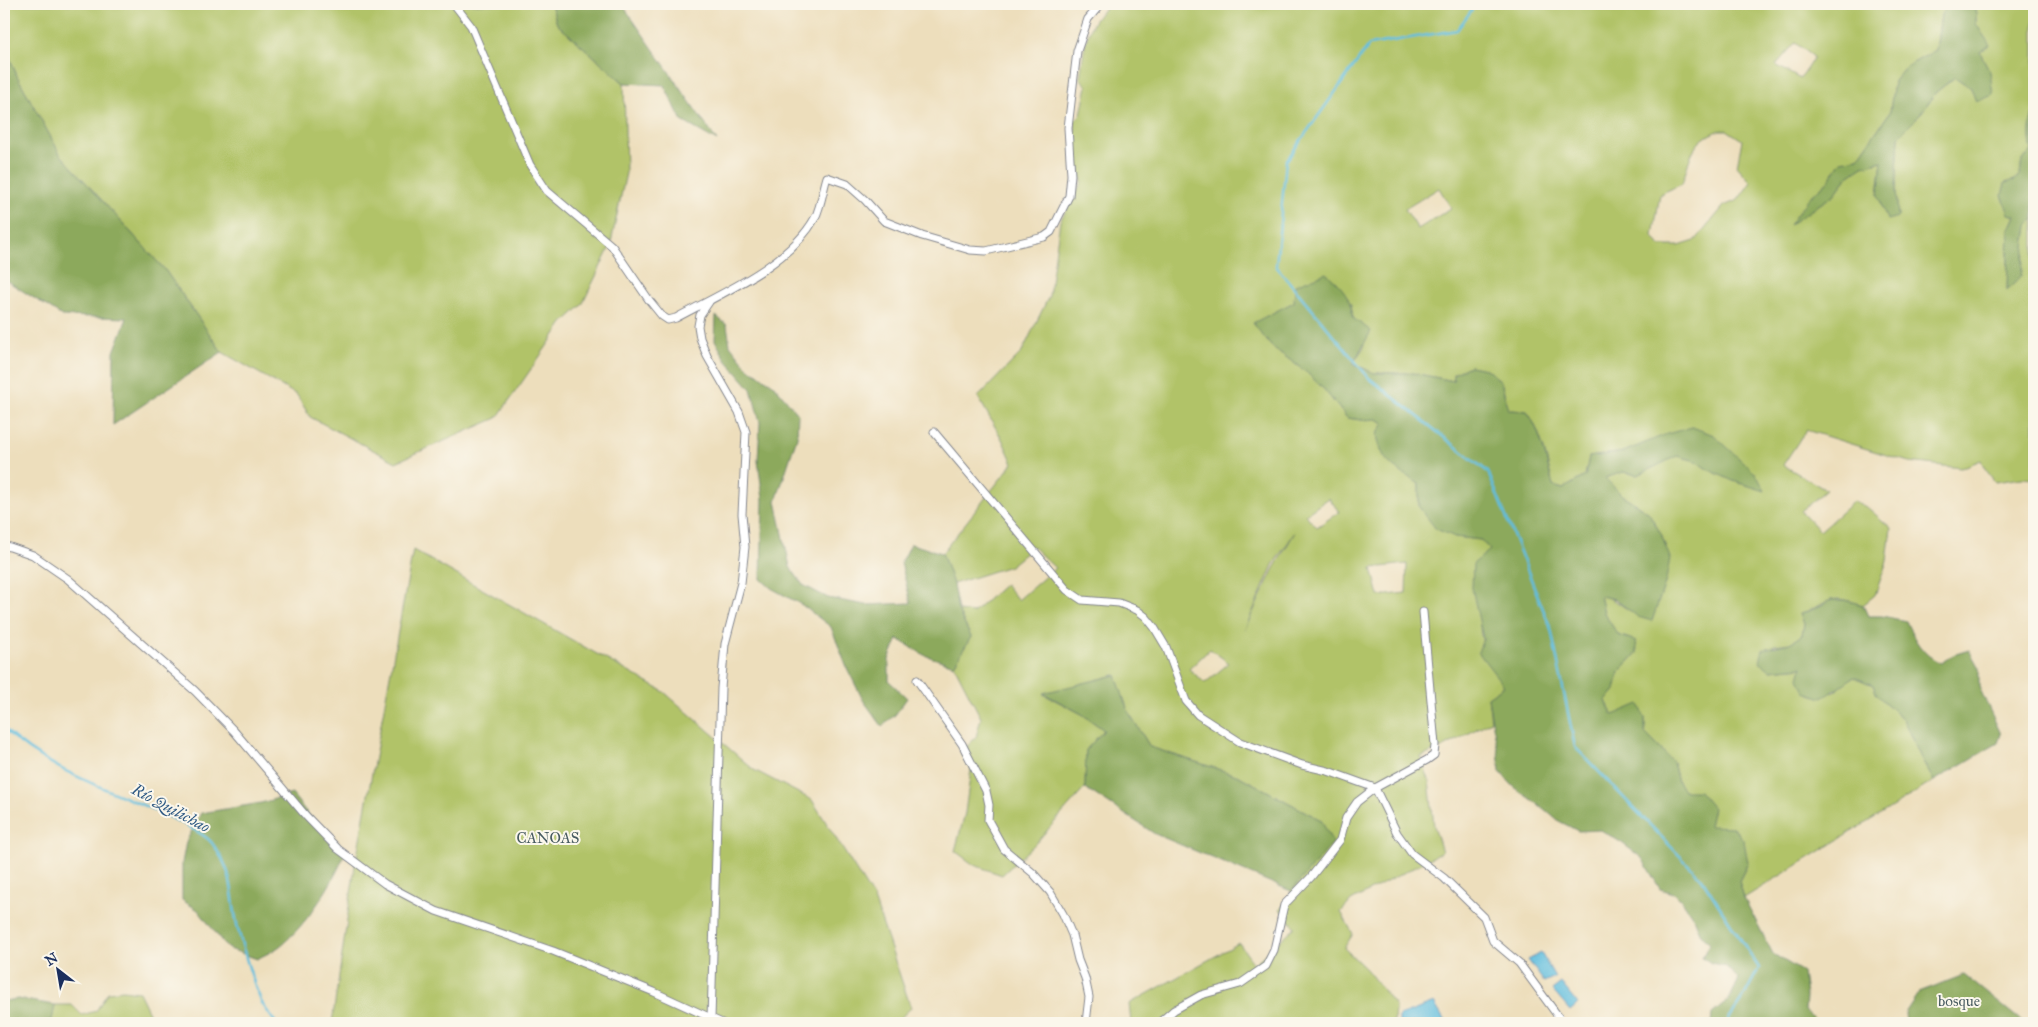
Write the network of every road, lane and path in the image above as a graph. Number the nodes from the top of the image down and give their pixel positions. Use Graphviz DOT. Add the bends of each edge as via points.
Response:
graph roads {
  1 [pos="454,4"];
  2 [pos="1100,4"];
  3 [pos="710,300"];
  4 [pos="934,432"];
  5 [pos="4,546"];
  6 [pos="1423,612"];
  7 [pos="917,680"];
  8 [pos="1375,788"];
  9 [pos="711,1019"];
  10 [pos="722,1023"];
  11 [pos="1086,1023"];
  12 [pos="1159,1023"];
  13 [pos="1564,1023"];
  1 -- 3 [label="street" via="471,26 530,165 551,196 612,246 668,320"];
  2 -- 3 [label="street" via="1088,19 1077,51 1068,128 1071,184 1069,196 1051,232 1044,237 986,251 970,250 884,221 847,184 828,177 815,217 796,242 759,273"];
  3 -- 9 [label="street" via="700,315 700,338 739,412 746,432 742,514 746,547 742,583 725,644 721,688"];
  4 -- 8 [label="street" via="1067,590 1082,600 1119,603 1146,617 1166,647 1186,701 1198,715 1240,742"];
  5 -- 9 [label="street" via="32,556 68,579 166,665 234,731 338,849 385,884 436,911 553,951"];
  6 -- 8 [label="street" via="1434,755"];
  7 -- 11 [label="street" via="962,744 986,791 988,820 1004,849 1033,873 1063,914 1085,978 1089,997"];
  8 -- 12 [label="street" via="1357,802 1346,818 1340,840 1284,905 1274,950 1266,966 1240,984 1201,995"];
  8 -- 13 [label="street" via="1397,833 1412,854 1444,878 1484,917 1493,941 1519,963"];
  9 -- 10 [label="street"];
}
